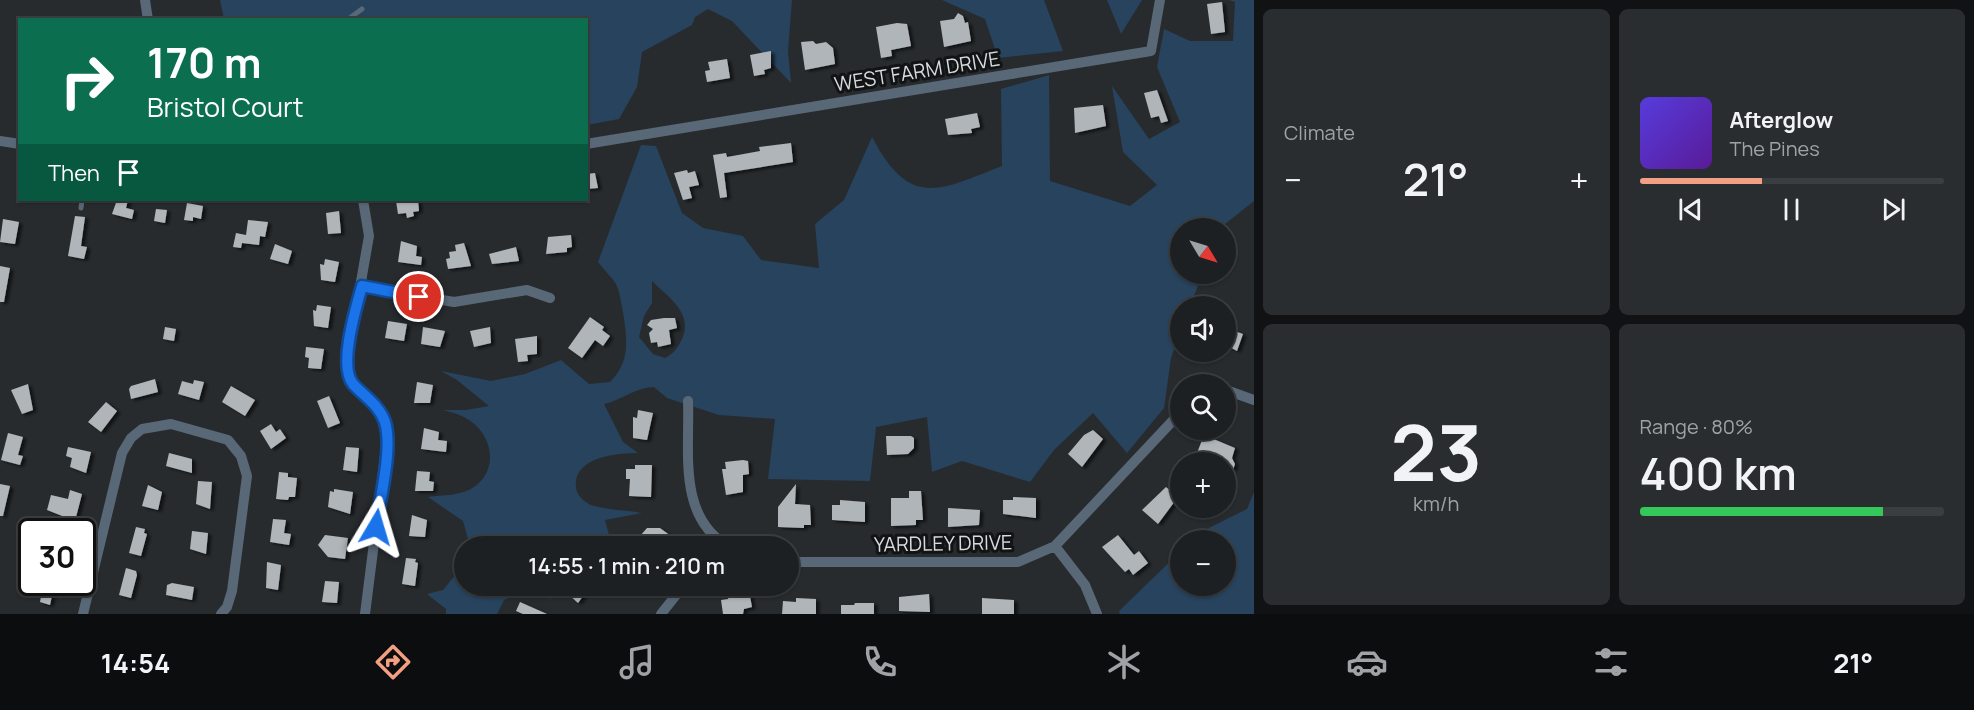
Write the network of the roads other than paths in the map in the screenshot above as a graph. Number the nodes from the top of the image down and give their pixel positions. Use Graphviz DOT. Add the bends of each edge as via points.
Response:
graph roads {
  1 [pos="145,0"];
  2 [pos="1160,0"];
  3 [pos="362,9"];
  4 [pos="148,18"];
  5 [pos="350,18"];
  6 [pos="0,141"];
  7 [pos="18,144"];
  8 [pos="588,144"];
  9 [pos="82,201"];
  10 [pos="363,201"];
  11 [pos="81,208"];
  12 [pos="362,286"];
  13 [pos="550,298"];
  14 [pos="1236,394"];
  15 [pos="1254,400"];
  16 [pos="688,401"];
  17 [pos="1170,423"];
  18 [pos="715,536"];
  19 [pos="1055,546"];
  20 [pos="799,562"];
  21 [pos="675,596"];
  22 [pos="83,614"];
  23 [pos="221,614"];
  24 [pos="365,614"];
  25 [pos="661,614"];
  26 [pos="1097,614"];
  1 -- 4 [label="street"];
  2 -- 8 [label="street, WEST FARM DRIVE" via="1150,51"];
  3 -- 5 [label="lane"];
  6 -- 7 [label="street"];
  9 -- 11 [label="lane"];
  10 -- 12 [label="street" via="369,236"];
  12 -- 13 [label="street" via="454,302 527,290"];
  12 -- 24 [label="street" via="346,367 351,382 380,410 387,440"];
  14 -- 15 [label="street"];
  16 -- 18 [label="street" via="687,469 691,493 699,516"];
  17 -- 19 [label="street, YARDLEY DRIVE"];
  19 -- 20 [label="street, YARDLEY DRIVE" via="1018,562"];
  19 -- 26 [label="street" via="1085,585"];
  21 -- 25 [label="street"];
  22 -- 23 [label="street" via="122,453 142,429 171,424 228,440 241,456 247,476 232,591"];
}
